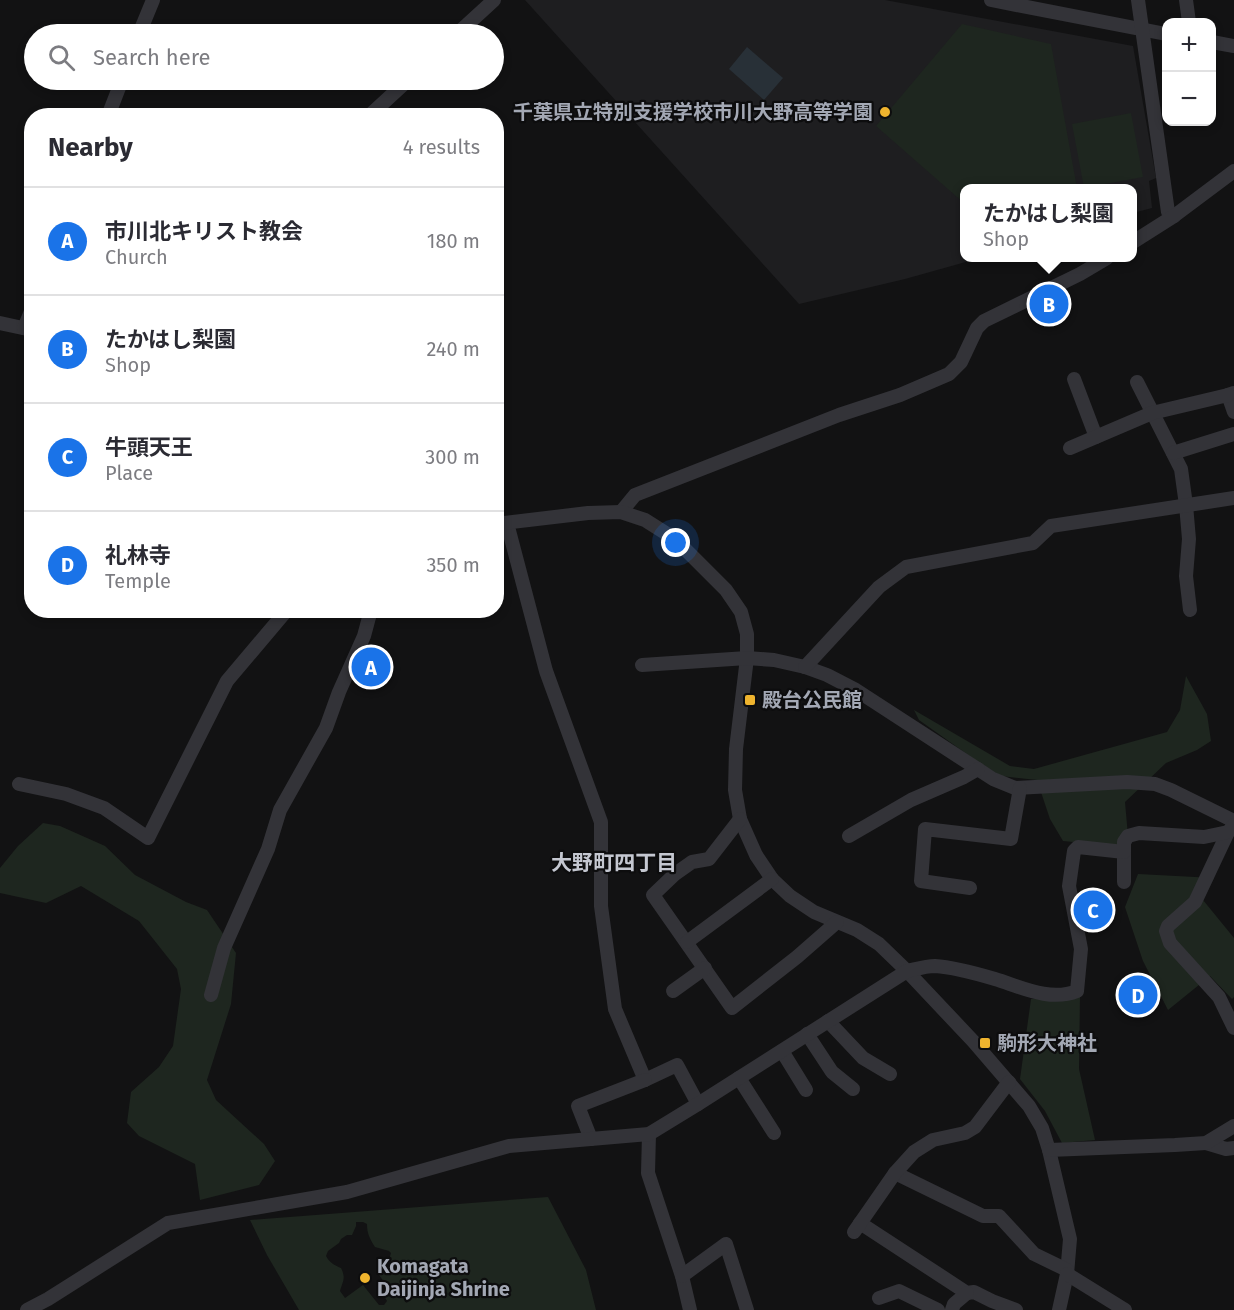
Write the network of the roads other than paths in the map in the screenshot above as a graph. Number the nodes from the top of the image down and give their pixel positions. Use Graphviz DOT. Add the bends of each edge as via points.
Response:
graph roads {
  1 [pos="153,0"];
  2 [pos="494,0"];
  3 [pos="991,0"];
  4 [pos="1138,0"];
  5 [pos="1186,0"];
  6 [pos="1188,18"];
  7 [pos="143,24"];
  8 [pos="468,24"];
  9 [pos="1142,30"];
  10 [pos="1162,33"];
  11 [pos="1216,43"];
  12 [pos="1234,46"];
  13 [pos="118,90"];
  14 [pos="397,90"];
  15 [pos="111,108"];
  16 [pos="378,108"];
  17 [pos="1234,171"];
  18 [pos="1174,216"];
  19 [pos="1137,239"];
  20 [pos="1100,262"];
  21 [pos="0,323"];
  22 [pos="24,328"];
  23 [pos="1074,379"];
  24 [pos="1137,382"];
  25 [pos="1231,394"];
  26 [pos="1234,412"];
  27 [pos="1152,413"];
  28 [pos="1234,434"];
  29 [pos="1096,437"];
  30 [pos="1070,448"];
  31 [pos="1173,453"];
  32 [pos="1234,498"];
  33 [pos="1186,506"];
  34 [pos="621,512"];
  35 [pos="504,523"];
  36 [pos="504,530"];
  37 [pos="1190,610"];
  38 [pos="280,618"];
  39 [pos="369,618"];
  40 [pos="747,658"];
  41 [pos="642,665"];
  42 [pos="805,667"];
  43 [pos="978,769"];
  44 [pos="19,784"];
  45 [pos="1020,788"];
  46 [pos="740,819"];
  47 [pos="1232,826"];
  48 [pos="849,836"];
  49 [pos="1124,852"];
  50 [pos="772,879"];
  51 [pos="1124,882"];
  52 [pos="970,888"];
  53 [pos="837,922"];
  54 [pos="687,942"];
  55 [pos="705,968"];
  56 [pos="907,971"];
  57 [pos="673,991"];
  58 [pos="211,995"];
  59 [pos="828,1021"];
  60 [pos="1234,1028"];
  61 [pos="807,1034"];
  62 [pos="782,1051"];
  63 [pos="890,1074"];
  64 [pos="739,1078"];
  65 [pos="645,1080"];
  66 [pos="1009,1082"];
  67 [pos="853,1089"];
  68 [pos="806,1090"];
  69 [pos="698,1104"];
  70 [pos="1234,1126"];
  71 [pos="774,1133"];
  72 [pos="649,1134"];
  73 [pos="591,1139"];
  74 [pos="1206,1143"];
  75 [pos="1234,1148"];
  76 [pos="1049,1150"];
  77 [pos="895,1173"];
  78 [pos="1067,1272"];
  79 [pos="682,1276"];
  80 [pos="967,1293"];
  81 [pos="879,1298"];
  82 [pos="27,1310"];
  83 [pos="690,1310"];
  84 [pos="747,1310"];
  85 [pos="938,1310"];
  86 [pos="952,1310"];
  87 [pos="1016,1310"];
  88 [pos="1059,1310"];
  89 [pos="1125,1310"];
  1 -- 7 [label="street"];
  2 -- 8 [label="street"];
  3 -- 9 [label="street"];
  4 -- 9 [label="street"];
  5 -- 6 [label="street"];
  9 -- 10 [label="street"];
  9 -- 18 [label="street" via="1168,212"];
  11 -- 12 [label="street"];
  13 -- 15 [label="street"];
  14 -- 16 [label="street"];
  17 -- 18 [label="street"];
  18 -- 19 [label="street"];
  20 -- 34 [label="street" via="984,321 961,362 949,374 635,495"];
  21 -- 22 [label="street"];
  23 -- 29 [label="street"];
  24 -- 27 [label="street"];
  25 -- 26 [label="street"];
  25 -- 27 [label="street"];
  27 -- 29 [label="street"];
  27 -- 31 [label="street"];
  28 -- 31 [label="street"];
  29 -- 30 [label="street"];
  31 -- 33 [label="street" via="1181,469"];
  32 -- 33 [label="street"];
  33 -- 37 [label="street"];
  33 -- 42 [label="street" via="1051,526 1033,543 906,567 879,587"];
  34 -- 35 [label="street"];
  34 -- 40 [label="street" via="645,520 675,539 726,590 741,612 747,634"];
  36 -- 65 [label="street" via="546,671 601,822 601,906 615,1009"];
  38 -- 44 [label="street" via="226,681 148,838 104,808 66,794"];
  39 -- 58 [label="street" via="327,728 280,810 268,849 224,948"];
  40 -- 41 [label="street"];
  40 -- 42 [label="street"];
  40 -- 46 [label="street" via="736,749 735,790"];
  42 -- 43 [label="street" via="856,690"];
  43 -- 45 [label="street"];
  43 -- 48 [label="street" via="911,800"];
  45 -- 47 [label="street" via="1155,784"];
  45 -- 52 [label="street" via="1011,839 926,830 921,881"];
  46 -- 50 [label="street"];
  46 -- 54 [label="street" via="709,859 692,862 653,895"];
  47 -- 49 [label="street" via="1204,837 1139,833 1128,836"];
  47 -- 60 [label="street" via="1195,902 1166,931 1170,943 1219,997"];
  49 -- 51 [label="street"];
  49 -- 56 [label="street" via="1078,847 1074,851 1069,886 1081,949 1077,991 1060,996 934,966"];
  50 -- 53 [label="street" via="814,912"];
  50 -- 54 [label="street"];
  53 -- 55 [label="street" via="732,1008"];
  53 -- 56 [label="street" via="879,944"];
  54 -- 55 [label="street"];
  55 -- 57 [label="street"];
  56 -- 59 [label="street"];
  56 -- 66 [label="street"];
  59 -- 61 [label="street"];
  59 -- 63 [label="street" via="863,1058"];
  61 -- 62 [label="street"];
  61 -- 67 [label="street" via="832,1072"];
  62 -- 64 [label="street"];
  62 -- 68 [label="street"];
  64 -- 69 [label="street"];
  64 -- 71 [label="street"];
  65 -- 69 [label="street" via="676,1065"];
  65 -- 73 [label="street" via="578,1106"];
  66 -- 76 [label="street" via="1029,1106"];
  66 -- 77 [label="street" via="975,1127 933,1140 914,1152"];
  69 -- 72 [label="street"];
  70 -- 74 [label="street"];
  72 -- 73 [label="street"];
  72 -- 79 [label="street" via="648,1173"];
  73 -- 82 [label="street" via="509,1146 347,1192 168,1223"];
  74 -- 75 [label="street"];
  74 -- 76 [label="street"];
  76 -- 78 [label="street" via="1070,1239"];
  77 -- 78 [label="street" via="983,1216 999,1216 1034,1254"];
  77 -- 80 [label="street" via="857,1228"];
  78 -- 88 [label="street"];
  78 -- 89 [label="street"];
  79 -- 83 [label="street"];
  79 -- 84 [label="street" via="726,1244"];
  80 -- 86 [label="street"];
  80 -- 87 [label="street" via="974,1292"];
  81 -- 85 [label="street" via="899,1291"];
}
